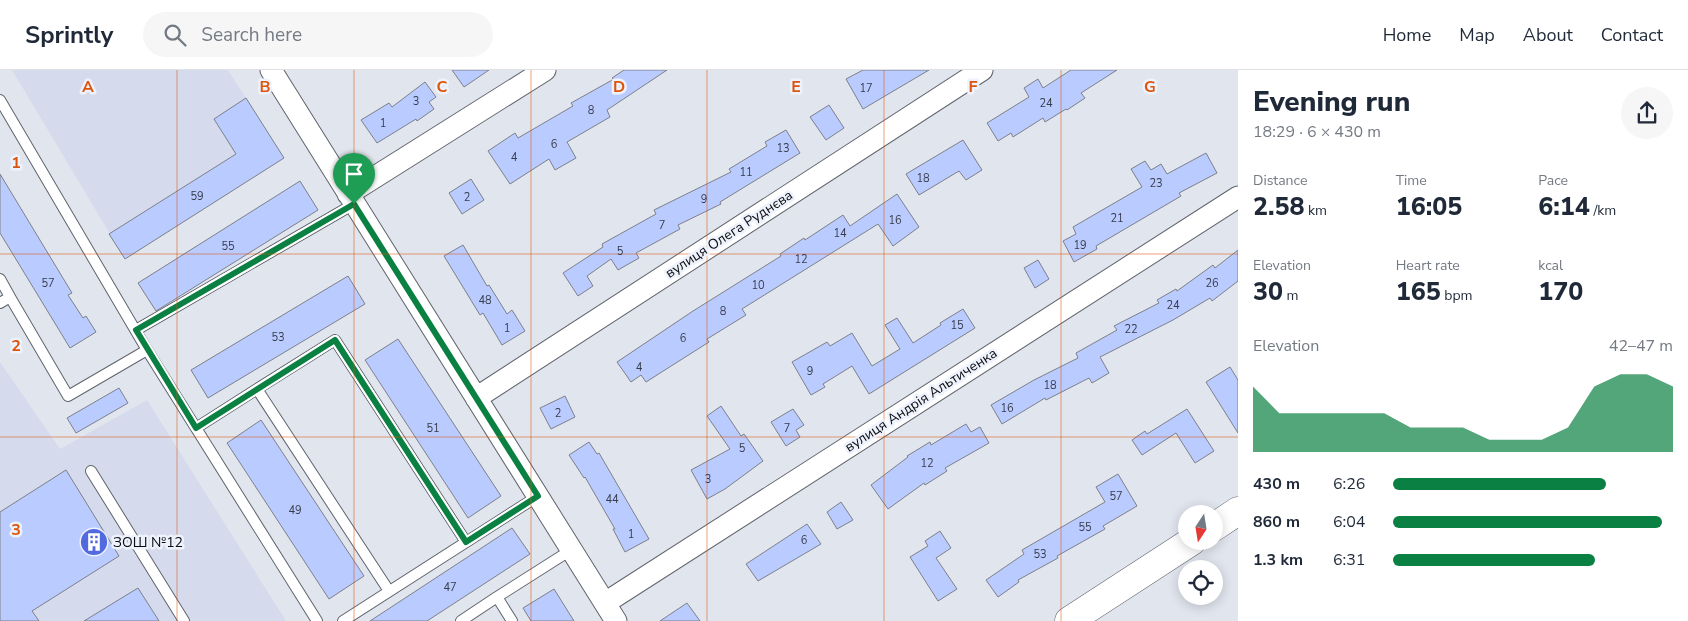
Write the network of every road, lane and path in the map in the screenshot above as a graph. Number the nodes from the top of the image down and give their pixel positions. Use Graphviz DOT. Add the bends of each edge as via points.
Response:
graph roads {
  1 [pos="271,70"];
  2 [pos="545,70"];
  3 [pos="982,70"];
  4 [pos="0,100"];
  5 [pos="1238,197"];
  6 [pos="351,199"];
  7 [pos="0,279"];
  8 [pos="10,297"];
  9 [pos="0,304"];
  10 [pos="136,330"];
  11 [pos="147,350"];
  12 [pos="257,389"];
  13 [pos="476,398"];
  14 [pos="196,428"];
  15 [pos="91,471"];
  16 [pos="538,496"];
  17 [pos="1238,511"];
  18 [pos="1223,521"];
  19 [pos="466,542"];
  20 [pos="571,550"];
  21 [pos="1178,550"];
  22 [pos="390,591"];
  23 [pos="497,597"];
  24 [pos="605,603"];
  25 [pos="184,621"];
  26 [pos="318,621"];
  27 [pos="343,621"];
  28 [pos="461,621"];
  29 [pos="512,621"];
  30 [pos="616,621"];
  31 [pos="1069,621"];
  1 -- 6 [label="street"];
  2 -- 6 [label="street"];
  3 -- 13 [label="street, вулиця Олега Руднєва"];
  4 -- 10 [label="lane"];
  5 -- 24 [label="street, вулиця Андрія Альтиченка"];
  6 -- 10 [label="lane"];
  6 -- 13 [label="street"];
  7 -- 8 [label="lane"];
  8 -- 9 [label="lane"];
  8 -- 11 [label="lane" via="68,396"];
  10 -- 11 [label="lane"];
  11 -- 14 [label="lane"];
  12 -- 14 [label="lane"];
  12 -- 19 [label="lane" via="335,340"];
  12 -- 22 [label="lane"];
  13 -- 16 [label="street"];
  14 -- 26 [label="lane"];
  15 -- 25 [label="lane"];
  16 -- 19 [label="lane"];
  16 -- 20 [label="street"];
  17 -- 18 [label="street"];
  19 -- 22 [label="lane"];
  20 -- 23 [label="lane"];
  20 -- 24 [label="street"];
  21 -- 31 [label="street"];
  22 -- 27 [label="lane"];
  23 -- 28 [label="lane"];
  23 -- 29 [label="lane"];
  24 -- 30 [label="street"];
}
